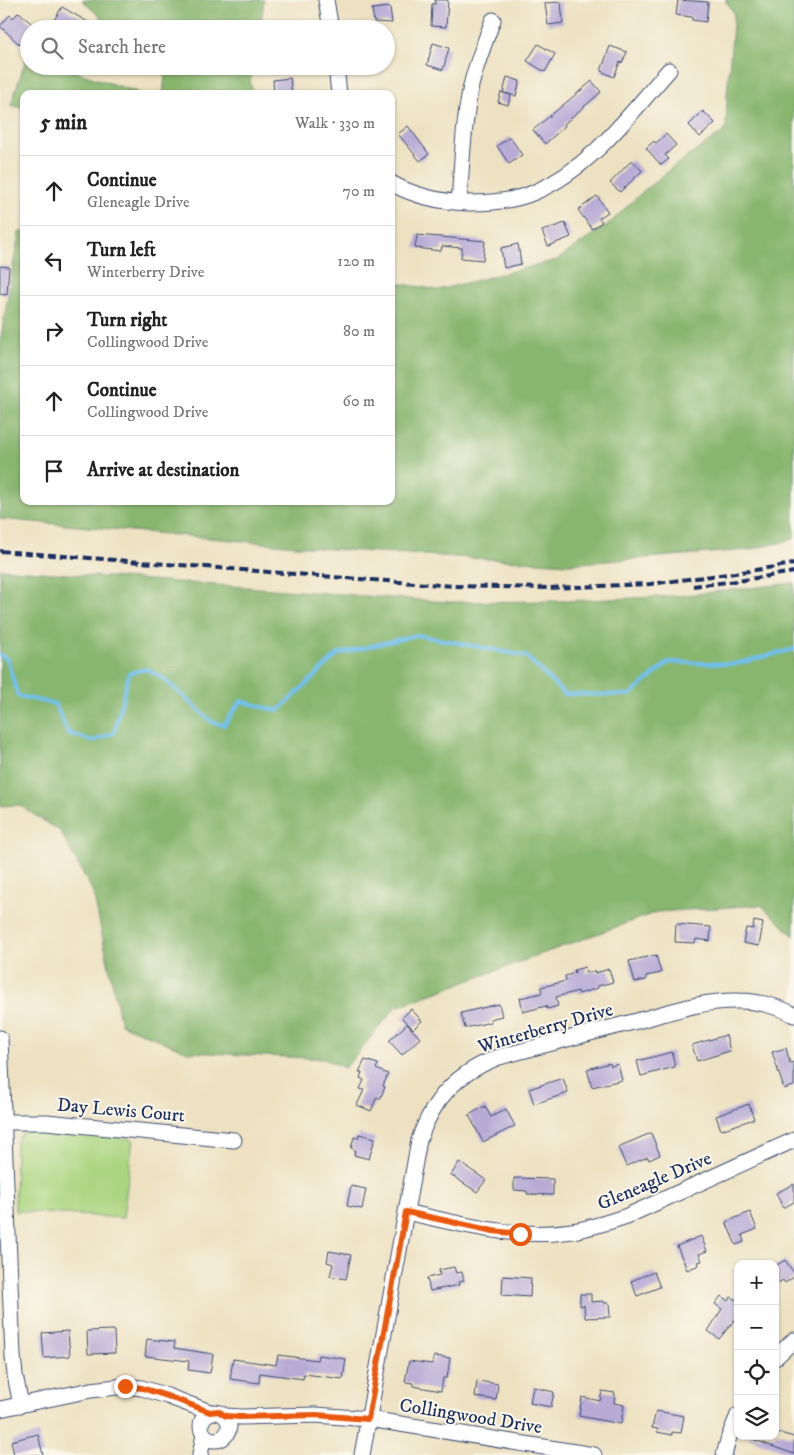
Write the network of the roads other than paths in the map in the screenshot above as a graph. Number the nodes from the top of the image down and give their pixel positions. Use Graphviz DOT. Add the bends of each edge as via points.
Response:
graph roads {
  1 [pos="326,0"];
  2 [pos="329,20"];
  3 [pos="493,20"];
  4 [pos="668,70"];
  5 [pos="337,75"];
  6 [pos="339,90"];
  7 [pos="395,185"];
  8 [pos="459,202"];
  9 [pos="794,1015"];
  10 [pos="0,1038"];
  11 [pos="3,1122"];
  12 [pos="234,1140"];
  13 [pos="794,1140"];
  14 [pos="406,1212"];
  15 [pos="794,1340"];
  16 [pos="779,1354"];
  17 [pos="21,1405"];
  18 [pos="0,1409"];
  19 [pos="368,1419"];
  20 [pos="227,1422"];
  21 [pos="734,1425"];
  22 [pos="208,1427"];
  23 [pos="541,1451"];
  24 [pos="200,1454"];
  25 [pos="362,1455"];
  26 [pos="594,1455"];
  27 [pos="724,1455"];
  1 -- 2 [label="street"];
  3 -- 8 [label="street" via="471,87"];
  4 -- 8 [label="street" via="598,149 557,181 534,193 504,200"];
  5 -- 6 [label="street"];
  7 -- 8 [label="street" via="416,194"];
  9 -- 14 [label="street, Winterberry Drive" via="754,1002 716,1001 496,1058 470,1070 443,1094 424,1126"];
  10 -- 11 [label="street"];
  11 -- 12 [label="street, Day Lewis Court" via="46,1122"];
  11 -- 17 [label="street" via="13,1356"];
  13 -- 14 [label="street, Gleneagle Drive" via="627,1216 572,1231 540,1234 493,1231"];
  14 -- 19 [label="street, Winterberry Drive"];
  15 -- 16 [label="street"];
  17 -- 18 [label="street"];
  17 -- 22 [label="street" via="125,1386 142,1388 185,1403"];
  19 -- 20 [label="street, Collingwood Drive" via="316,1415 251,1416"];
  19 -- 23 [label="street, Collingwood Drive"];
  19 -- 25 [label="street, Winterberry Drive"];
  20 -- 22 [label="street, Collingwood Drive" via="218,1411"];
  20 -- 22 [label="street" via="225,1437"];
  21 -- 27 [label="street"];
  22 -- 24 [label="street"];
  23 -- 26 [label="street, Collingwood Drive"];
}
